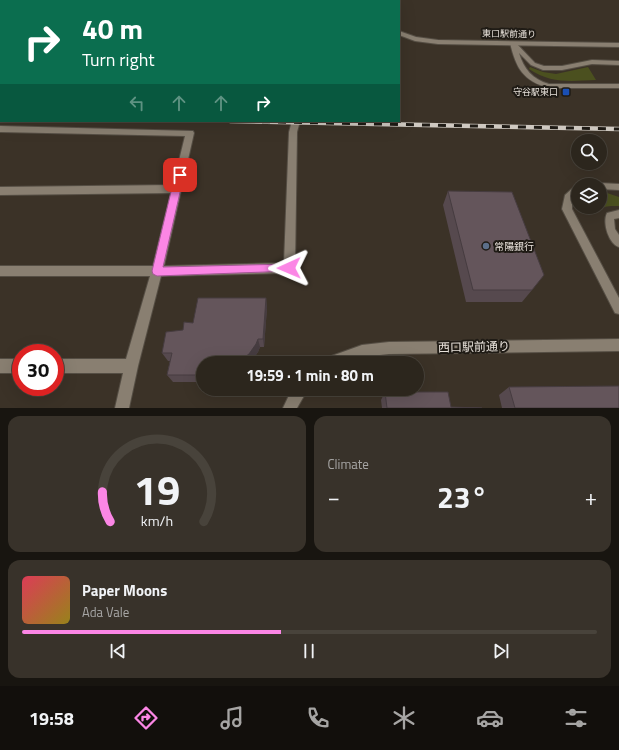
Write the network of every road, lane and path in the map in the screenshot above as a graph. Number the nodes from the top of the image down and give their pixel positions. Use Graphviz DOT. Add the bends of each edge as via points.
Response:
graph roads {
  1 [pos="400,33"];
  2 [pos="513,43"];
  3 [pos="619,45"];
  4 [pos="619,63"];
  5 [pos="619,86"];
  6 [pos="296,122"];
  7 [pos="0,129"];
  8 [pos="607,186"];
  9 [pos="619,187"];
  10 [pos="176,189"];
  11 [pos="0,191"];
  12 [pos="571,194"];
  13 [pos="619,214"];
  14 [pos="619,243"];
  15 [pos="0,271"];
  16 [pos="157,271"];
  17 [pos="619,310"];
  18 [pos="619,345"];
  19 [pos="349,356"];
  20 [pos="0,366"];
  21 [pos="12,366"];
  22 [pos="64,366"];
  23 [pos="131,366"];
  24 [pos="296,396"];
  25 [pos="122,408"];
  26 [pos="290,408"];
  1 -- 2 [label="street, 東口駅前通り" via="427,41"];
  2 -- 3 [label="street, 東口駅前通り"];
  2 -- 4 [label="lane" via="533,64 543,68 562,68 592,62"];
  2 -- 5 [label="lane" via="516,56 526,75 540,84"];
  6 -- 16 [label="street" via="292,132 289,268"];
  7 -- 10 [label="street" via="190,133"];
  8 -- 9 [label="lane"];
  10 -- 11 [label="street"];
  10 -- 16 [label="street"];
  12 -- 17 [label="lane" via="568,197 567,209"];
  13 -- 14 [label="lane" via="610,216 609,222"];
  15 -- 16 [label="street"];
  16 -- 23 [label="street"];
  18 -- 19 [label="street, 西口駅前通り" via="389,348 362,351"];
  20 -- 21 [label="street"];
  22 -- 23 [label="street"];
  23 -- 25 [label="street"];
  24 -- 26 [label="street"];
}
